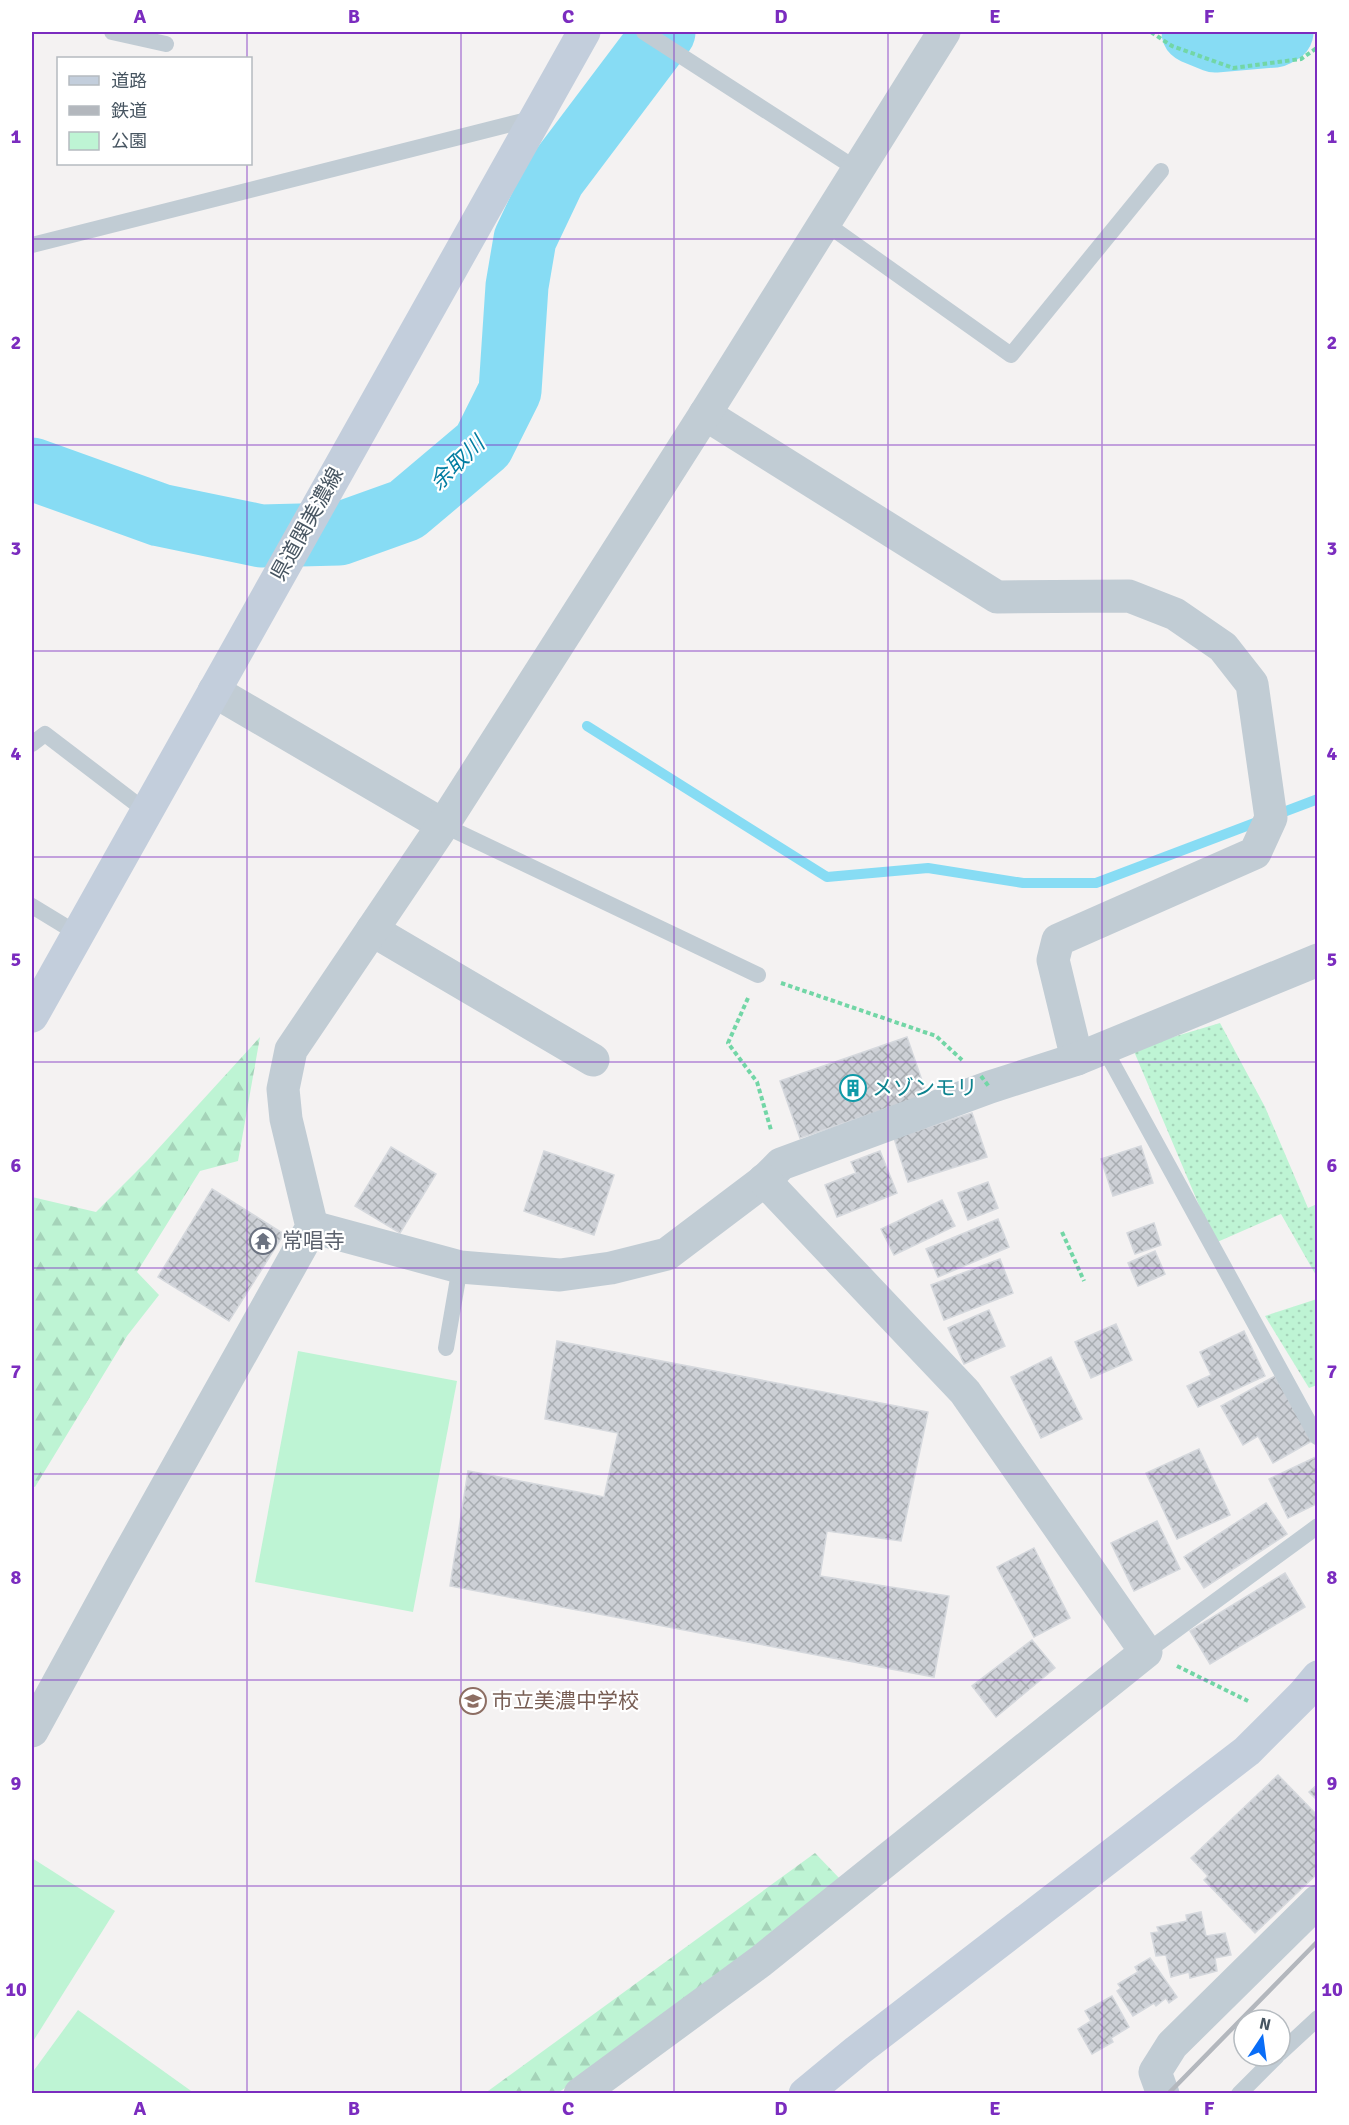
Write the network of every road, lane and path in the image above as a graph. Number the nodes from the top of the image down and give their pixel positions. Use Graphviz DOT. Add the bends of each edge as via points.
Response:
graph roads {
  1 [pos="112,32"];
  2 [pos="584,32"];
  3 [pos="644,32"];
  4 [pos="944,32"];
  5 [pos="1151,32"];
  6 [pos="166,44"];
  7 [pos="1317,47"];
  8 [pos="536,118"];
  9 [pos="858,170"];
  10 [pos="1161,171"];
  11 [pos="825,223"];
  12 [pos="32,245"];
  13 [pos="705,414"];
  14 [pos="214,691"];
  15 [pos="32,744"];
  16 [pos="147,812"];
  17 [pos="443,825"];
  18 [pos="32,906"];
  19 [pos="372,930"];
  20 [pos="78,933"];
  21 [pos="1317,960"];
  22 [pos="758,975"];
  23 [pos="32,1016"];
  24 [pos="1090,1053"];
  25 [pos="593,1060"];
  26 [pos="963,1060"];
  27 [pos="981,1076"];
  28 [pos="990,1089"];
  29 [pos="776,1182"];
  30 [pos="312,1227"];
  31 [pos="1062,1232"];
  32 [pos="460,1267"];
  33 [pos="1084,1281"];
  34 [pos="446,1348"];
  35 [pos="1317,1437"];
  36 [pos="1317,1526"];
  37 [pos="1146,1652"];
  38 [pos="1317,1677"];
  39 [pos="1275,1723"];
  40 [pos="32,1731"];
  41 [pos="1317,1901"];
  42 [pos="1317,2018"];
  43 [pos="1292,2042"];
  44 [pos="1266,2068"];
  45 [pos="579,2094"];
  46 [pos="805,2094"];
  47 [pos="1163,2094"];
  48 [pos="1239,2094"];
  1 -- 6 [label="lane"];
  2 -- 8 [label="main road, 県道関美濃線"];
  3 -- 9 [label="lane"];
  4 -- 9 [label="street"];
  5 -- 7 [label="path" via="1172,46 1233,68 1301,59"];
  8 -- 12 [label="lane"];
  8 -- 14 [label="main road, 県道関美濃線"];
  9 -- 11 [label="street"];
  10 -- 11 [label="lane" via="1011,355"];
  11 -- 13 [label="street"];
  13 -- 17 [label="street"];
  13 -- 24 [label="street" via="997,597 1129,596 1175,614 1223,647 1252,684 1269,805 1255,853 1058,940 1053,960"];
  14 -- 16 [label="main road, 県道関美濃線"];
  14 -- 17 [label="street"];
  15 -- 16 [label="lane" via="45,734"];
  16 -- 20 [label="main road, 県道関美濃線"];
  17 -- 19 [label="street"];
  17 -- 22 [label="lane"];
  18 -- 20 [label="lane"];
  19 -- 25 [label="street"];
  19 -- 30 [label="street" via="291,1050 283,1089 286,1119"];
  20 -- 23 [label="main road, 県道関美濃線"];
  21 -- 24 [label="street"];
  22 -- 26 [label="path" via="936,1036"];
  22 -- 29 [label="path" via="728,1043 757,1082"];
  24 -- 29 [label="street" via="990,1087"];
  24 -- 35 [label="lane"];
  27 -- 28 [label="path, bridge"];
  29 -- 32 [label="street" via="667,1254 560,1275"];
  29 -- 37 [label="street" via="965,1392"];
  30 -- 32 [label="street"];
  30 -- 40 [label="street"];
  31 -- 33 [label="path"];
  32 -- 34 [label="lane"];
  36 -- 37 [label="lane"];
  37 -- 39 [label="path" via="1260,1707"];
  37 -- 45 [label="street" via="761,1960"];
  38 -- 39 [label="main road"];
  39 -- 46 [label="main road" via="1247,1751"];
  41 -- 47 [label="street" via="1172,2045 1155,2072"];
  42 -- 43 [label="lane"];
  44 -- 48 [label="lane"];
}
